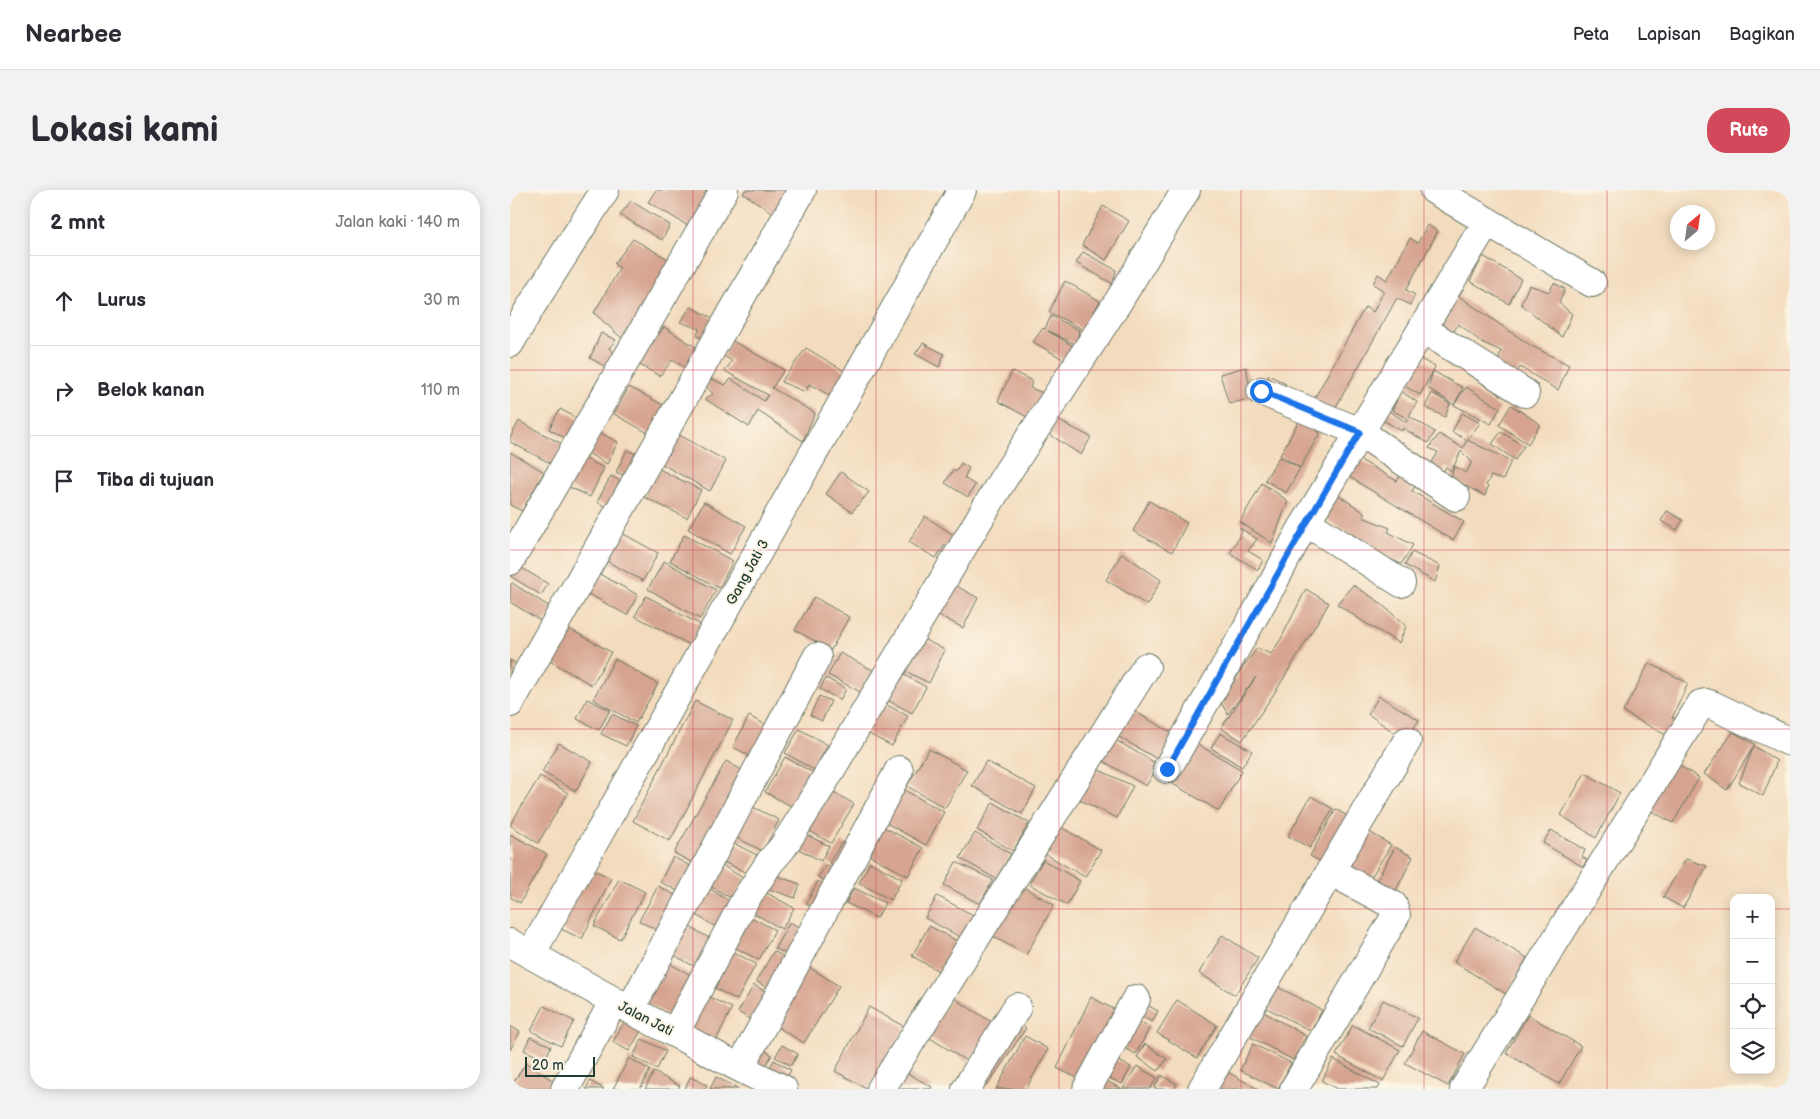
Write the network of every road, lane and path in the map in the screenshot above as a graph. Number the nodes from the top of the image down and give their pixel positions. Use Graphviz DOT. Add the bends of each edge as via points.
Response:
graph roads {
  1 [pos="605,190"];
  2 [pos="724,190"];
  3 [pos="802,190"];
  4 [pos="962,190"];
  5 [pos="1186,190"];
  6 [pos="1434,190"];
  7 [pos="1487,221"];
  8 [pos="1592,283"];
  9 [pos="1423,330"];
  10 [pos="510,343"];
  11 [pos="1261,391"];
  12 [pos="1525,393"];
  13 [pos="1360,432"];
  14 [pos="1456,497"];
  15 [pos="1306,522"];
  16 [pos="510,561"];
  17 [pos="1402,583"];
  18 [pos="817,657"];
  19 [pos="1146,668"];
  20 [pos="510,703"];
  21 [pos="1407,741"];
  22 [pos="1790,742"];
  23 [pos="1167,769"];
  24 [pos="899,770"];
  25 [pos="1330,871"];
  26 [pos="520,949"];
  27 [pos="1136,999"];
  28 [pos="622,1005"];
  29 [pos="1016,1007"];
  30 [pos="675,1033"];
  31 [pos="740,1068"];
  32 [pos="778,1088"];
  33 [pos="564,1089"];
  34 [pos="881,1089"];
  35 [pos="966,1089"];
  36 [pos="1087,1089"];
  37 [pos="1202,1089"];
  38 [pos="1294,1089"];
  39 [pos="1464,1089"];
  1 -- 10 [label="street"];
  2 -- 16 [label="street"];
  3 -- 20 [label="street"];
  4 -- 26 [label="street, Gang Jati 3"];
  5 -- 30 [label="street" via="1003,479 819,790 744,900"];
  6 -- 7 [label="street"];
  7 -- 8 [label="street"];
  7 -- 9 [label="street"];
  9 -- 12 [label="street"];
  9 -- 13 [label="street"];
  11 -- 13 [label="street"];
  13 -- 14 [label="street"];
  13 -- 15 [label="street"];
  15 -- 17 [label="street"];
  15 -- 23 [label="street"];
  18 -- 28 [label="street"];
  19 -- 34 [label="street"];
  21 -- 25 [label="street"];
  22 -- 39 [label="street" via="1712,705 1701,704"];
  24 -- 31 [label="street"];
  25 -- 37 [label="street"];
  25 -- 38 [label="street" via="1393,905 1396,915"];
  26 -- 28 [label="street, Jalan Jati"];
  27 -- 36 [label="street"];
  28 -- 30 [label="street, Jalan Jati"];
  28 -- 33 [label="street"];
  29 -- 35 [label="street"];
  30 -- 31 [label="street, Jalan Jati"];
  31 -- 32 [label="street, Jalan Jati"];
}
